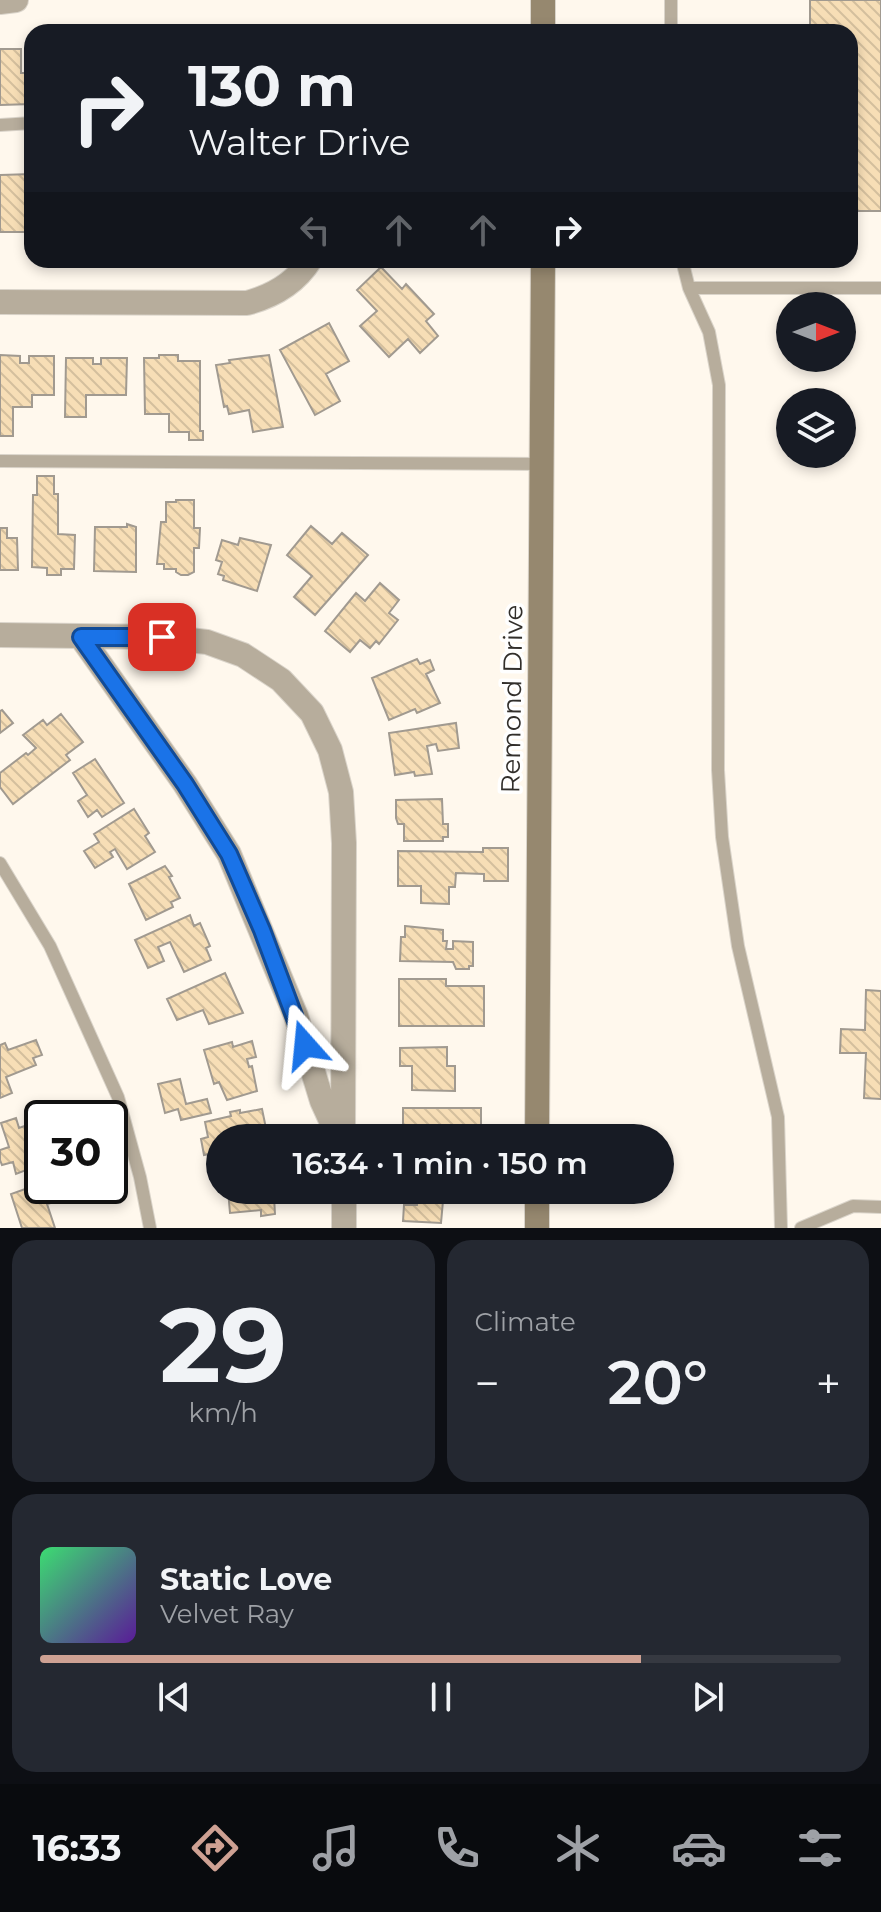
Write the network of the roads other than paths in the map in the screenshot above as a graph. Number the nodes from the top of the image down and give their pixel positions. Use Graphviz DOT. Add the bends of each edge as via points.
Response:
graph roads {
  1 [pos="16,0"];
  2 [pos="543,0"];
  3 [pos="671,0"];
  4 [pos="0,2"];
  5 [pos="543,24"];
  6 [pos="671,24"];
  7 [pos="24,124"];
  8 [pos="0,125"];
  9 [pos="303,268"];
  10 [pos="543,268"];
  11 [pos="684,268"];
  12 [pos="689,288"];
  13 [pos="881,288"];
  14 [pos="0,302"];
  15 [pos="0,461"];
  16 [pos="542,464"];
  17 [pos="0,635"];
  18 [pos="81,637"];
  19 [pos="0,863"];
  20 [pos="334,1124"];
  21 [pos="341,1124"];
  22 [pos="537,1124"];
  23 [pos="344,1204"];
  24 [pos="537,1204"];
  25 [pos="881,1207"];
  26 [pos="150,1228"];
  27 [pos="344,1228"];
  28 [pos="537,1228"];
  29 [pos="781,1228"];
  30 [pos="801,1228"];
  1 -- 4 [label="street"];
  2 -- 5 [label="street"];
  3 -- 6 [label="lane"];
  7 -- 8 [label="lane"];
  9 -- 14 [label="street" via="290,283 247,303"];
  10 -- 16 [label="street, Remond Drive"];
  11 -- 12 [label="lane"];
  12 -- 13 [label="lane"];
  12 -- 29 [label="lane" via="709,332 719,385 722,837 738,946 778,1117"];
  15 -- 16 [label="lane"];
  16 -- 22 [label="street, Remond Drive"];
  17 -- 18 [label="street"];
  18 -- 20 [label="street" via="229,854"];
  18 -- 21 [label="street" via="207,642 243,655 281,680 312,713 330,750 341,792"];
  19 -- 26 [label="lane" via="50,946 118,1097"];
  23 -- 27 [label="street"];
  24 -- 28 [label="street"];
  25 -- 30 [label="lane" via="853,1206"];
}
